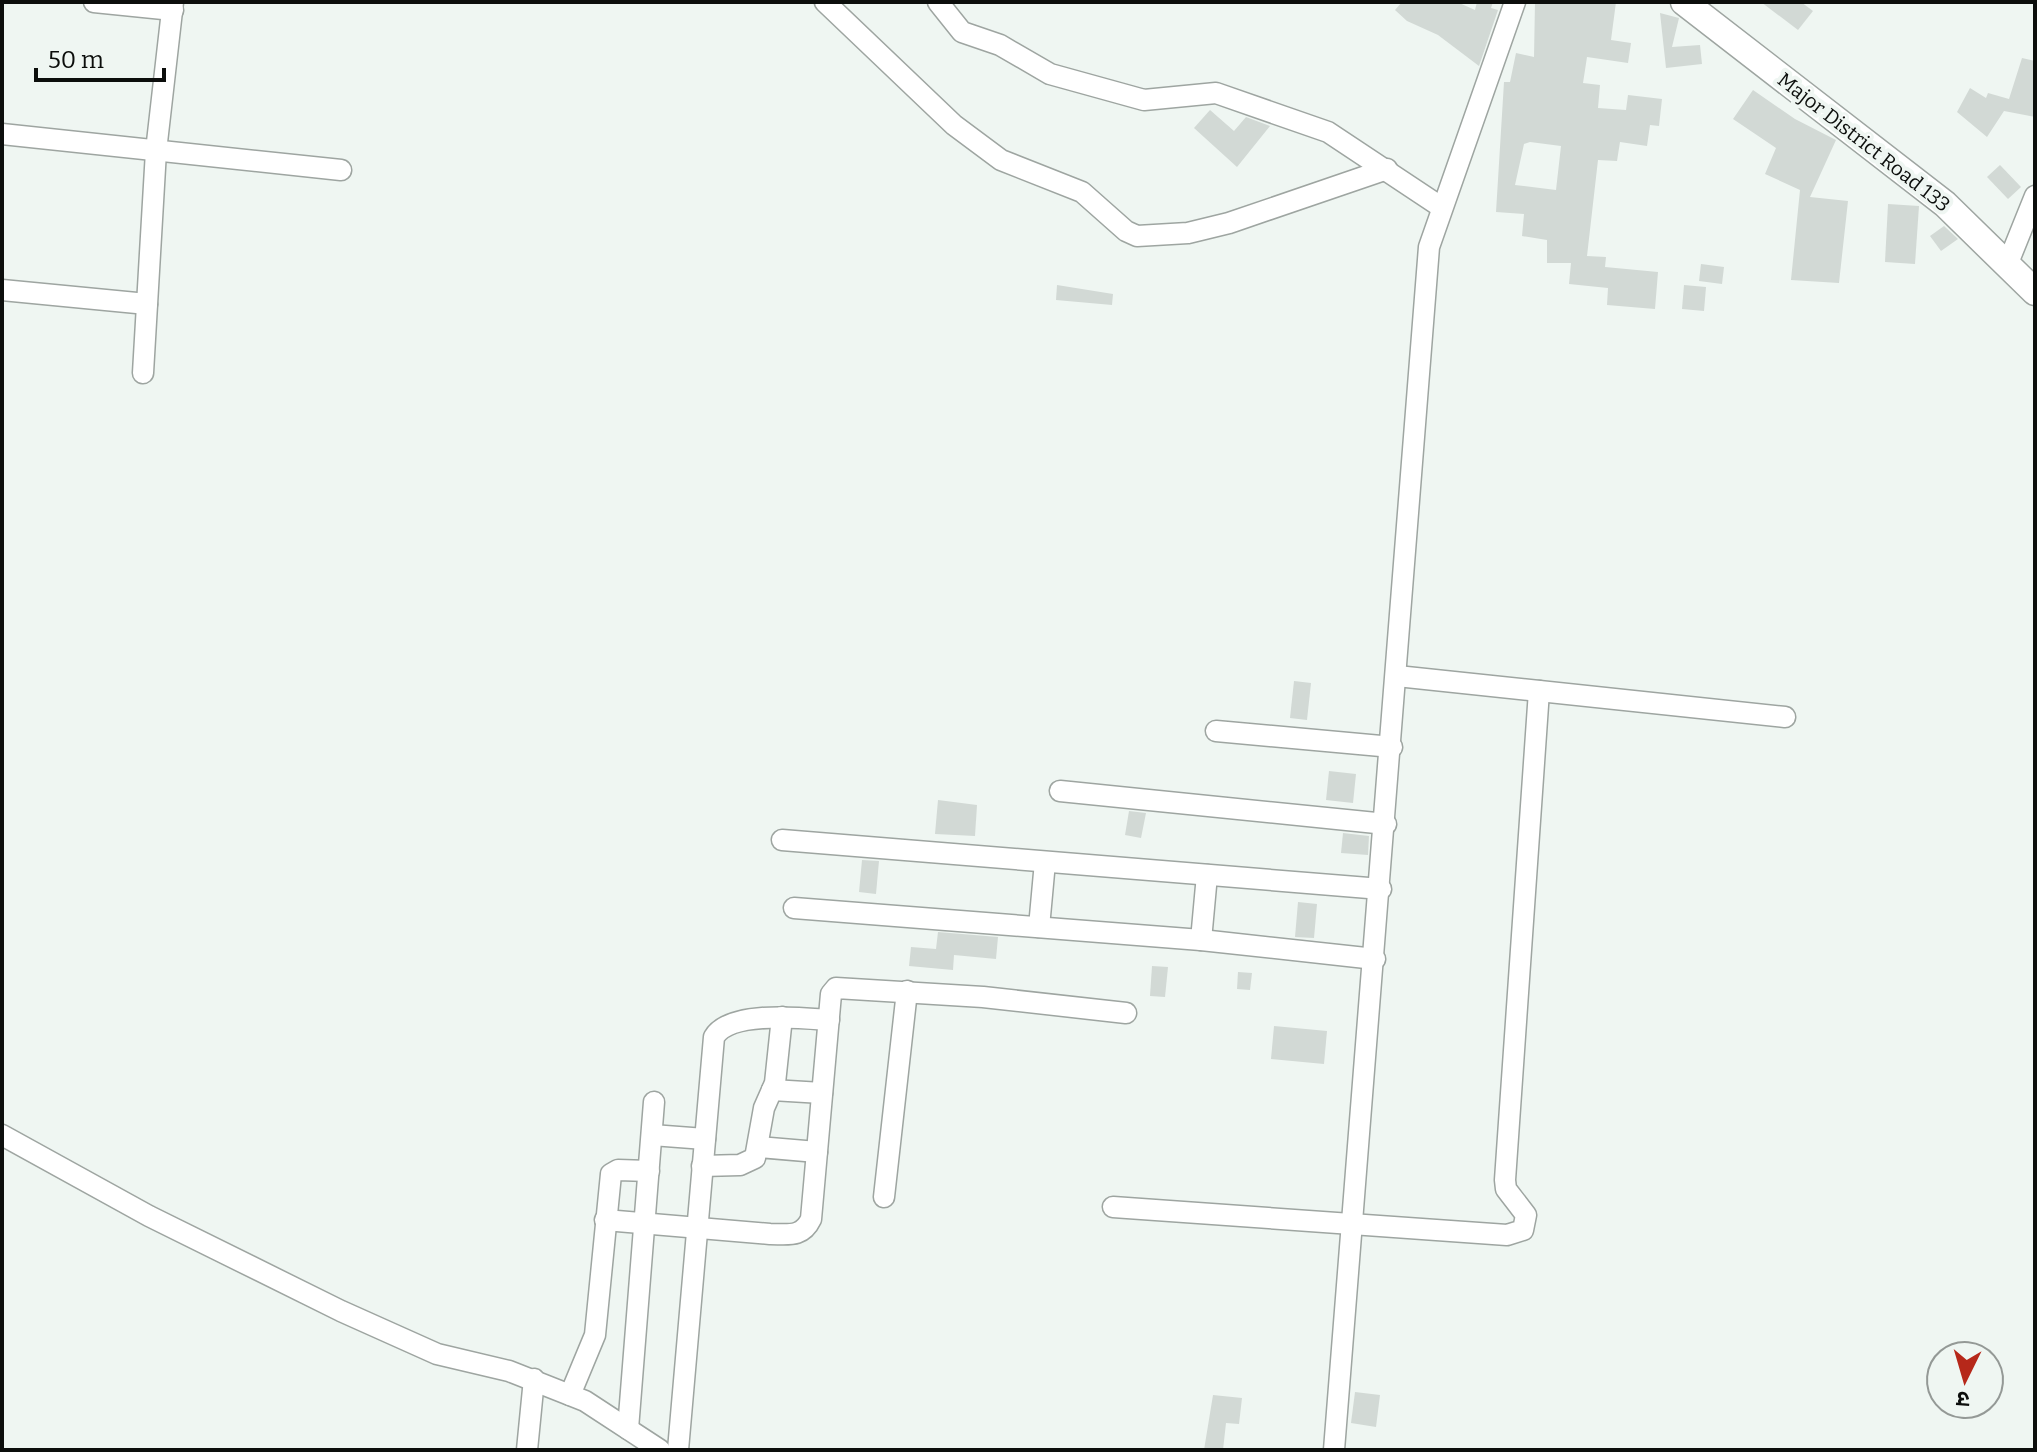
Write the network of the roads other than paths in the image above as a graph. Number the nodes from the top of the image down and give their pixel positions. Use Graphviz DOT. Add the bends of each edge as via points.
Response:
graph roads {
  1 [pos="94,2"];
  2 [pos="825,2"];
  3 [pos="938,2"];
  4 [pos="1515,2"];
  5 [pos="1684,2"];
  6 [pos="173,6"];
  7 [pos="2,134"];
  8 [pos="156,151"];
  9 [pos="1387,169"];
  10 [pos="341,170"];
  11 [pos="2035,196"];
  12 [pos="1441,207"];
  13 [pos="2008,263"];
  14 [pos="2,290"];
  15 [pos="2035,292"];
  16 [pos="147,304"];
  17 [pos="143,373"];
  18 [pos="1397,676"];
  19 [pos="1539,691"];
  20 [pos="1785,717"];
  21 [pos="1216,731"];
  22 [pos="1392,747"];
  23 [pos="1060,791"];
  24 [pos="1386,824"];
  25 [pos="782,840"];
  26 [pos="1045,862"];
  27 [pos="1207,875"];
  28 [pos="1381,889"];
  29 [pos="794,908"];
  30 [pos="1039,927"];
  31 [pos="1201,940"];
  32 [pos="1375,959"];
  33 [pos="907,991"];
  34 [pos="1126,1013"];
  35 [pos="782,1017"];
  36 [pos="829,1020"];
  37 [pos="772,1090"];
  38 [pos="822,1093"];
  39 [pos="654,1102"];
  40 [pos="2,1135"];
  41 [pos="652,1135"];
  42 [pos="705,1139"];
  43 [pos="758,1147"];
  44 [pos="817,1152"];
  45 [pos="702,1166"];
  46 [pos="649,1171"];
  47 [pos="884,1197"];
  48 [pos="1113,1207"];
  49 [pos="605,1220"];
  50 [pos="645,1224"];
  51 [pos="1351,1227"];
  52 [pos="696,1228"];
  53 [pos="534,1379"];
  54 [pos="570,1395"];
  55 [pos="628,1429"];
  56 [pos="527,1450"];
  57 [pos="660,1450"];
  58 [pos="678,1450"];
  59 [pos="1334,1450"];
  1 -- 6 [label="street"];
  2 -- 9 [label="street" via="954,125 1001,160 1082,192 1137,236 1188,233 1229,223"];
  3 -- 9 [label="street" via="962,32 1000,45 1050,74 1144,100 1216,93 1328,132"];
  4 -- 12 [label="street"];
  5 -- 13 [label="main road, Major District Road 133" via="1926,188"];
  6 -- 8 [label="street"];
  7 -- 8 [label="street"];
  8 -- 10 [label="street"];
  8 -- 16 [label="street"];
  9 -- 12 [label="street"];
  11 -- 13 [label="street"];
  12 -- 18 [label="street" via="1429,247"];
  13 -- 15 [label="main road, Major District Road 133"];
  14 -- 16 [label="street"];
  16 -- 17 [label="street"];
  18 -- 19 [label="street"];
  18 -- 22 [label="street"];
  19 -- 20 [label="street"];
  19 -- 51 [label="street" via="1505,1180 1526,1224 1517,1234 1507,1235"];
  21 -- 22 [label="street"];
  22 -- 24 [label="street"];
  23 -- 24 [label="street"];
  24 -- 28 [label="street"];
  25 -- 26 [label="street"];
  26 -- 27 [label="street"];
  26 -- 30 [label="street"];
  27 -- 28 [label="street"];
  27 -- 31 [label="street"];
  28 -- 32 [label="street"];
  29 -- 30 [label="street"];
  30 -- 31 [label="street"];
  31 -- 32 [label="street"];
  32 -- 51 [label="street"];
  33 -- 34 [label="street"];
  33 -- 36 [label="street" via="836,988"];
  33 -- 47 [label="street"];
  35 -- 36 [label="street"];
  35 -- 37 [label="street"];
  35 -- 42 [label="street" via="718,1030"];
  36 -- 38 [label="street"];
  37 -- 38 [label="street"];
  37 -- 43 [label="street"];
  38 -- 44 [label="street"];
  39 -- 41 [label="street"];
  40 -- 53 [label="street" via="149,1216 341,1311 437,1354"];
  41 -- 42 [label="street"];
  41 -- 46 [label="street"];
  42 -- 45 [label="street"];
  43 -- 44 [label="street"];
  43 -- 45 [label="street" via="750,1162"];
  44 -- 52 [label="street" via="807,1228 797,1234"];
  45 -- 52 [label="street"];
  46 -- 49 [label="street" via="611,1174"];
  46 -- 50 [label="street"];
  48 -- 51 [label="street"];
  49 -- 50 [label="street"];
  49 -- 54 [label="street" via="595,1335"];
  50 -- 52 [label="street"];
  50 -- 55 [label="street"];
  51 -- 59 [label="street"];
  52 -- 58 [label="street"];
  53 -- 54 [label="street"];
  53 -- 56 [label="street"];
  54 -- 55 [label="street"];
  55 -- 57 [label="street"];
}
